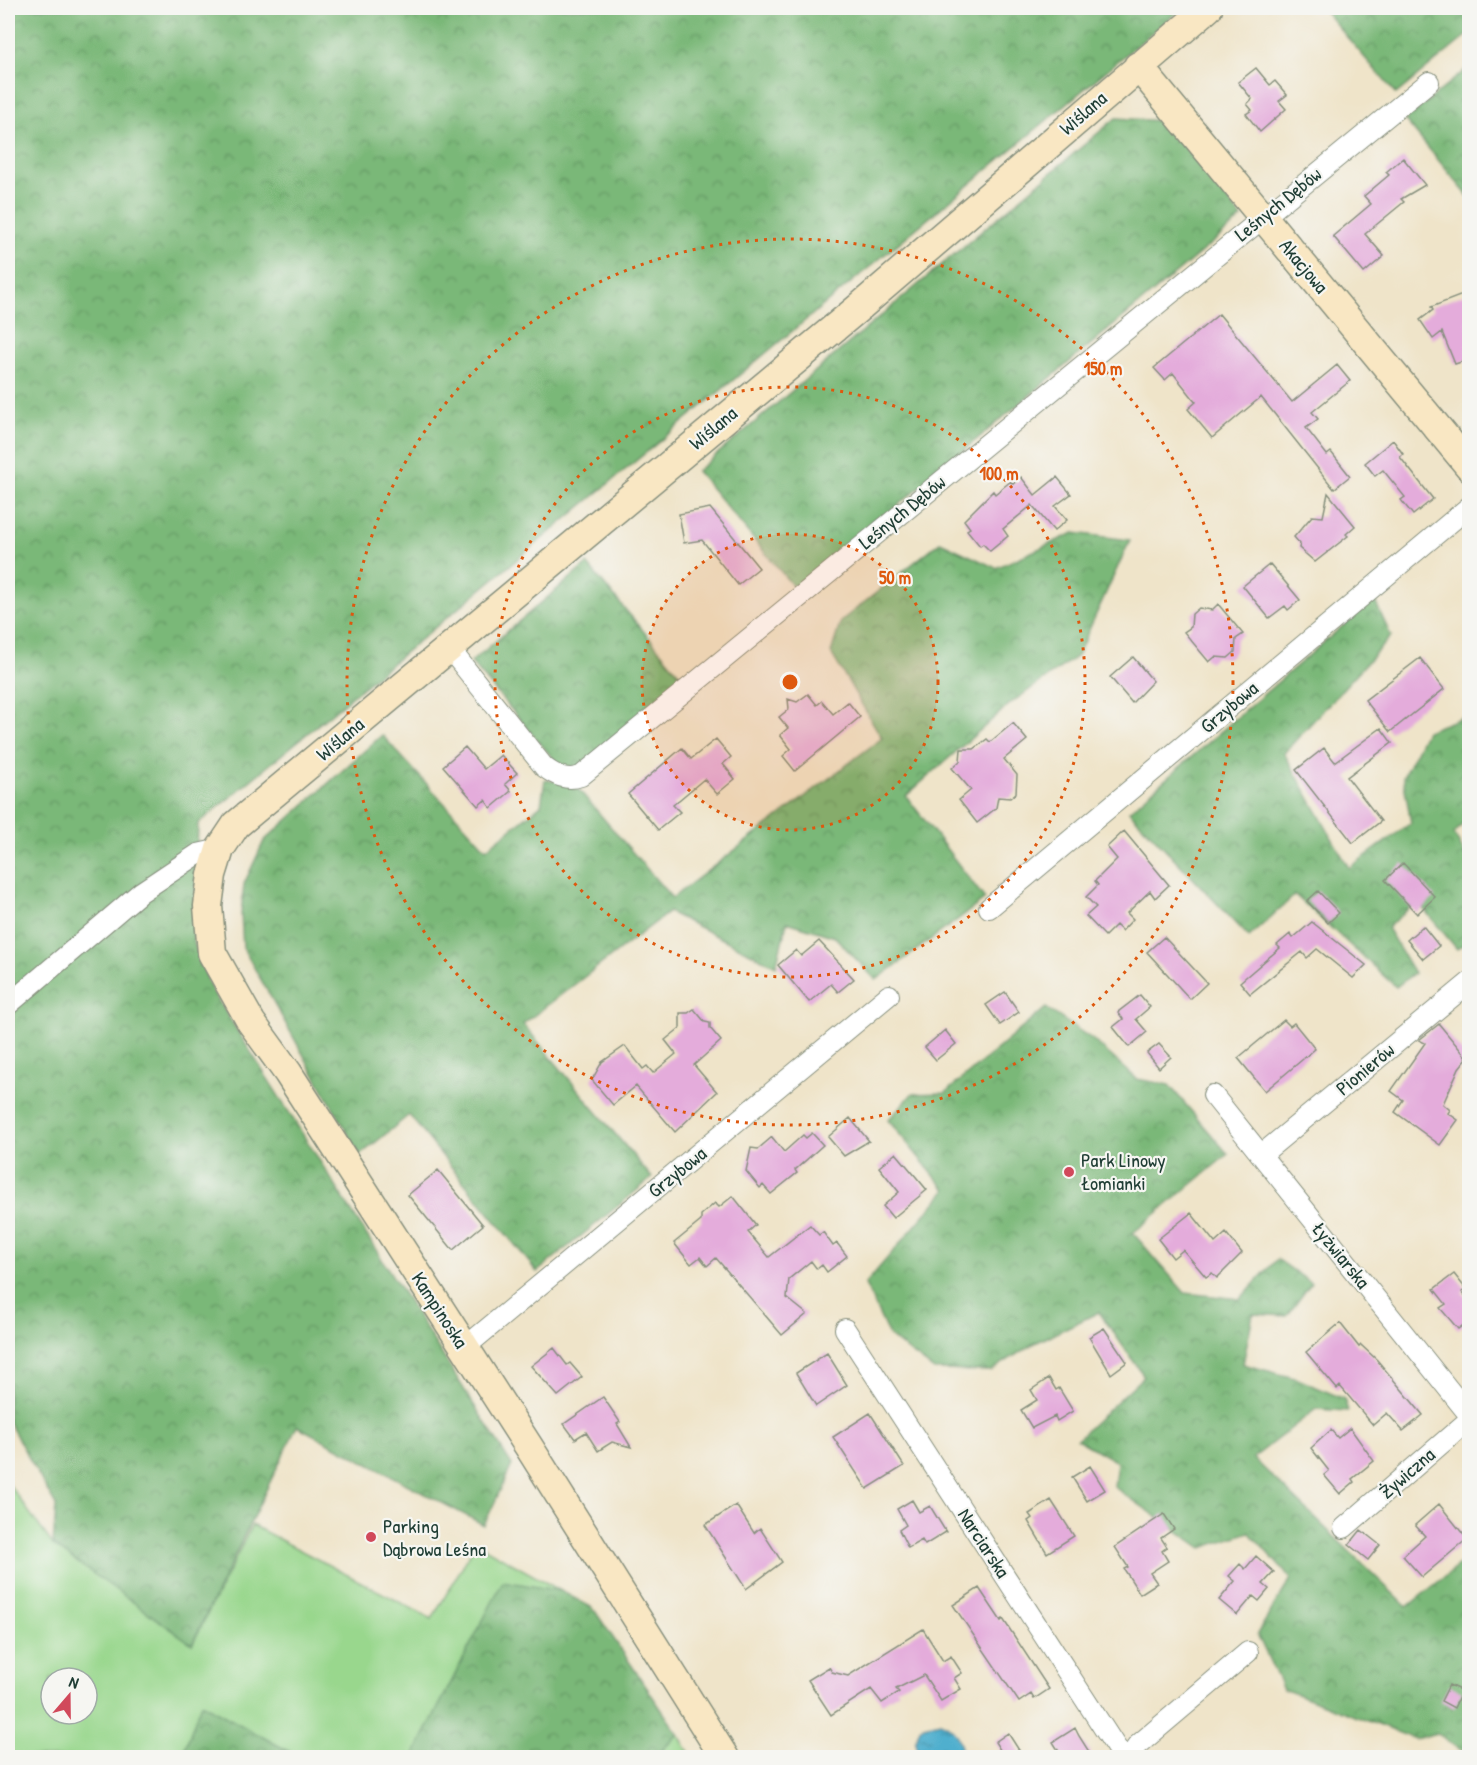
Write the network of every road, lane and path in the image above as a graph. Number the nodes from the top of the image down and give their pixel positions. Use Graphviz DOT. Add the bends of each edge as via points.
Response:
graph roads {
  1 [pos="1208,8"];
  2 [pos="1138,66"];
  3 [pos="1429,82"];
  4 [pos="1263,216"];
  5 [pos="1470,467"];
  6 [pos="1470,506"];
  7 [pos="449,648"];
  8 [pos="220,849"];
  9 [pos="989,908"];
  10 [pos="1470,982"];
  11 [pos="889,994"];
  12 [pos="8,1005"];
  13 [pos="1213,1095"];
  14 [pos="1261,1155"];
  15 [pos="845,1329"];
  16 [pos="464,1348"];
  17 [pos="1470,1417"];
  18 [pos="1344,1528"];
  19 [pos="1248,1652"];
  20 [pos="725,1758"];
  21 [pos="1123,1758"];
  22 [pos="1129,1758"];
  1 -- 2 [label="main road, Wiślana"];
  2 -- 4 [label="main road, Akacjowa"];
  2 -- 7 [label="main road, Wiślana" via="856,310"];
  3 -- 4 [label="street, Leśnych Dębów"];
  4 -- 5 [label="main road, Akacjowa"];
  4 -- 7 [label="street, Leśnych Dębów" via="582,776 563,777 544,767"];
  6 -- 9 [label="street, Grzybowa"];
  7 -- 8 [label="main road, Wiślana" via="236,825"];
  8 -- 12 [label="street" via="198,854 141,892"];
  8 -- 16 [label="main road, Kampinoska" via="208,906 212,953 251,1022 288,1073"];
  10 -- 14 [label="street, Pionierów"];
  11 -- 16 [label="street, Grzybowa"];
  13 -- 14 [label="street, Łyżwiarska"];
  14 -- 17 [label="street, Łyżwiarska"];
  15 -- 21 [label="street, Narciarska"];
  16 -- 20 [label="main road, Kampinoska"];
  17 -- 18 [label="street, Żywiczna"];
  19 -- 22 [label="street" via="1138,1745"];
}
